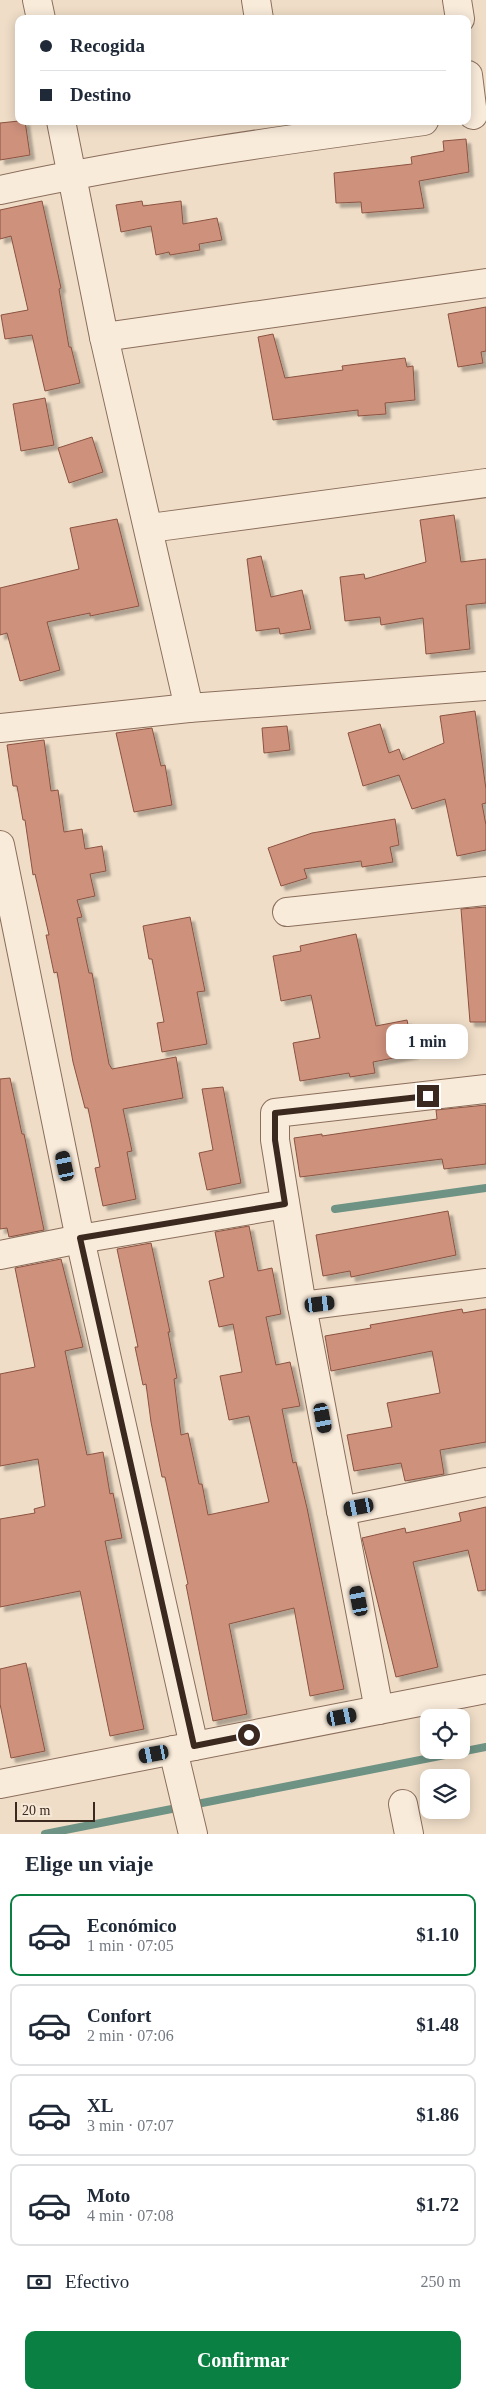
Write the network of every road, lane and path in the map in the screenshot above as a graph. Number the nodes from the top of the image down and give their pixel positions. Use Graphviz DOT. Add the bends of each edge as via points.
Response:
graph roads {
  1 [pos="37,0"];
  2 [pos="256,0"];
  3 [pos="457,0"];
  4 [pos="40,15"];
  5 [pos="258,15"];
  6 [pos="459,15"];
  7 [pos="471,90"];
  8 [pos="476,115"];
  9 [pos="62,125"];
  10 [pos="364,125"];
  11 [pos="273,131"];
  12 [pos="71,175"];
  13 [pos="0,190"];
  14 [pos="486,283"];
  15 [pos="104,338"];
  16 [pos="486,483"];
  17 [pos="150,528"];
  18 [pos="486,686"];
  19 [pos="190,708"];
  20 [pos="0,728"];
  21 [pos="0,845"];
  22 [pos="486,891"];
  23 [pos="287,912"];
  24 [pos="486,1089"];
  25 [pos="285,1204"];
  26 [pos="80,1238"];
  27 [pos="0,1254"];
  28 [pos="486,1283"];
  29 [pos="302,1306"];
  30 [pos="486,1482"];
  31 [pos="341,1511"];
  32 [pos="486,1689"];
  33 [pos="379,1710"];
  34 [pos="181,1754"];
  35 [pos="0,1784"];
  36 [pos="403,1804"];
  37 [pos="193,1834"];
  38 [pos="409,1834"];
  1 -- 4 [label="street"];
  2 -- 5 [label="street"];
  3 -- 6 [label="street"];
  7 -- 8 [label="street"];
  9 -- 12 [label="street"];
  10 -- 11 [label="street"];
  11 -- 12 [label="street"];
  12 -- 13 [label="street"];
  12 -- 15 [label="street"];
  14 -- 15 [label="street"];
  15 -- 17 [label="street"];
  16 -- 17 [label="street"];
  17 -- 19 [label="street"];
  18 -- 19 [label="street"];
  19 -- 20 [label="street"];
  21 -- 26 [label="street"];
  22 -- 23 [label="street"];
  24 -- 25 [label="street" via="275,1113 275,1140"];
  25 -- 26 [label="street"];
  25 -- 29 [label="street"];
  26 -- 27 [label="street"];
  26 -- 34 [label="street"];
  28 -- 29 [label="street"];
  29 -- 31 [label="street"];
  30 -- 31 [label="street"];
  31 -- 33 [label="street"];
  32 -- 33 [label="street"];
  33 -- 34 [label="street"];
  34 -- 35 [label="street"];
  34 -- 37 [label="street"];
  36 -- 38 [label="street"];
}
